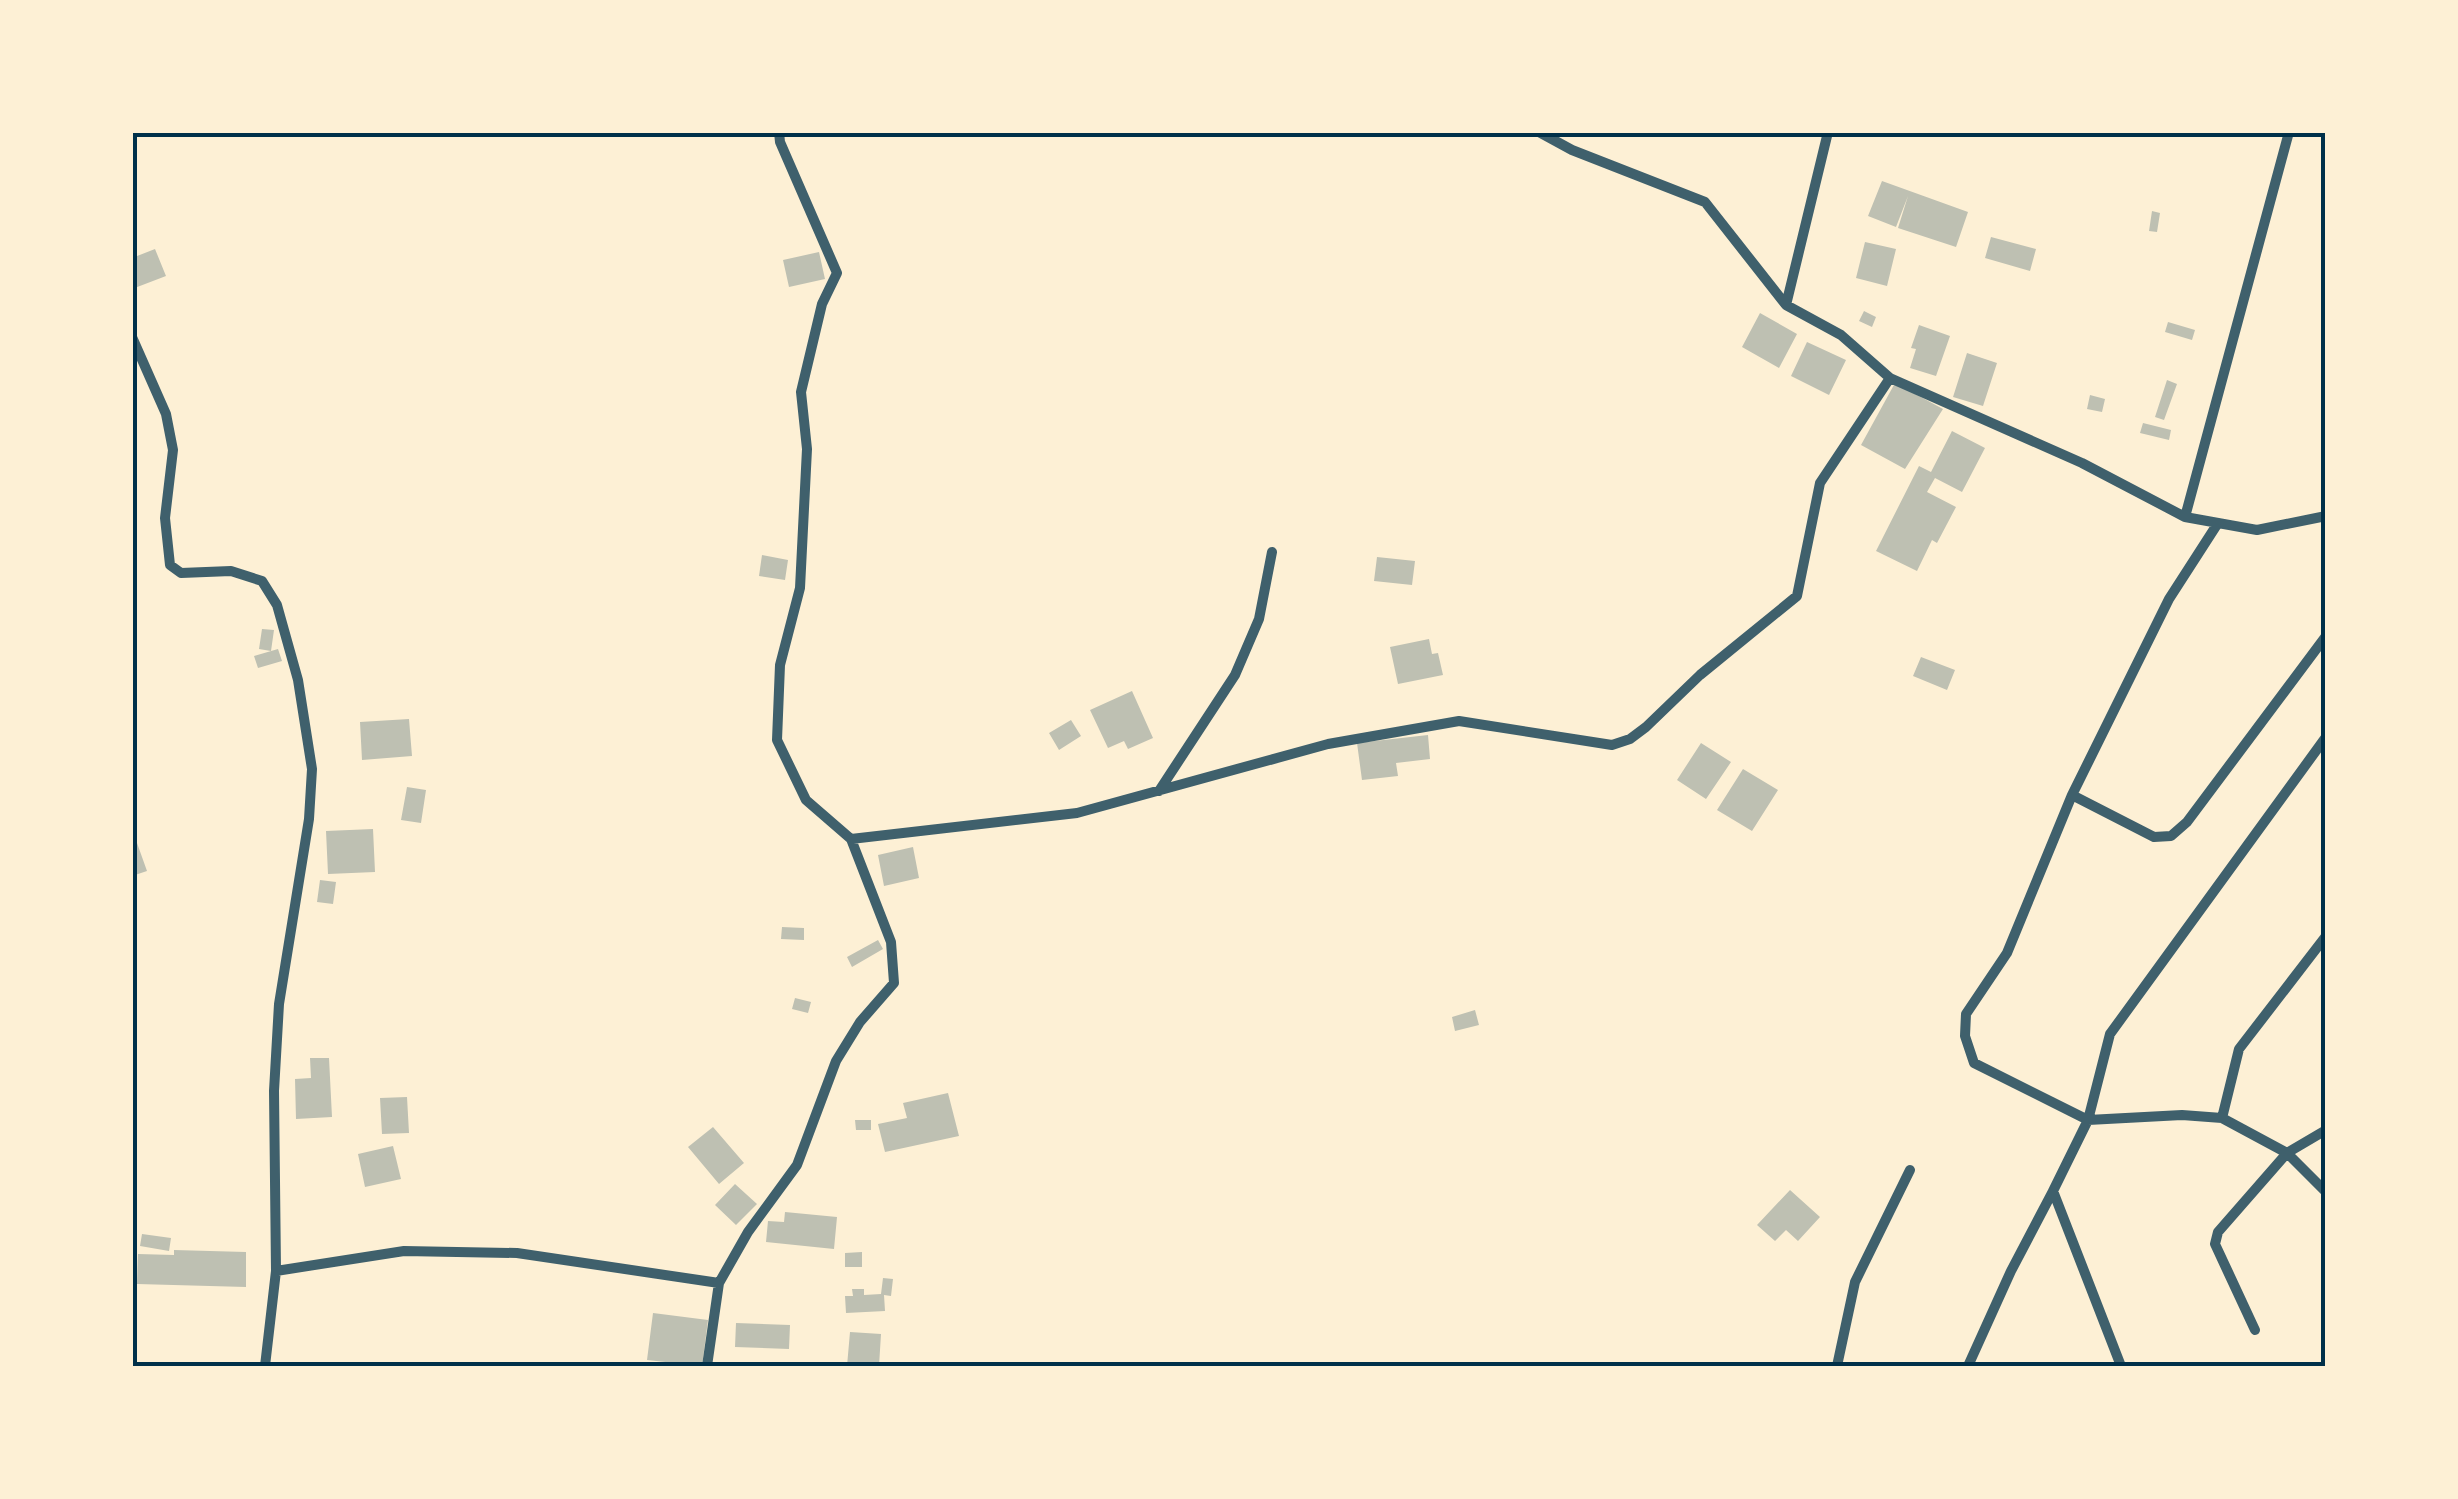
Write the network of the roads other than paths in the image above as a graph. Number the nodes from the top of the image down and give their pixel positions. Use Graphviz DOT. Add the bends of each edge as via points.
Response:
graph roads {
  1 [pos="779,132"];
  2 [pos="1539,132"];
  3 [pos="1828,132"];
  4 [pos="2289,132"];
  5 [pos="1786,305"];
  6 [pos="132,337"];
  7 [pos="1890,378"];
  8 [pos="2326,516"];
  9 [pos="2184,517"];
  10 [pos="2218,523"];
  11 [pos="1272,552"];
  12 [pos="2326,636"];
  13 [pos="2326,737"];
  14 [pos="1158,792"];
  15 [pos="2072,796"];
  16 [pos="851,838"];
  17 [pos="2326,936"];
  18 [pos="2222,1118"];
  19 [pos="2088,1120"];
  20 [pos="2326,1130"];
  21 [pos="2287,1154"];
  22 [pos="1910,1170"];
  23 [pos="2053,1191"];
  24 [pos="2326,1192"];
  25 [pos="276,1271"];
  26 [pos="718,1283"];
  27 [pos="2255,1330"];
  28 [pos="265,1366"];
  29 [pos="707,1366"];
  30 [pos="1836,1366"];
  31 [pos="1968,1366"];
  32 [pos="2121,1366"];
  1 -- 16 [label="street" via="836,274 801,392 807,449 800,588 780,664 777,740 806,800"];
  2 -- 5 [label="street" via="1705,202"];
  3 -- 5 [label="street"];
  4 -- 9 [label="street"];
  5 -- 7 [label="street" via="1841,336"];
  6 -- 25 [label="street" via="166,414 172,450 165,518 170,564 181,573 230,571 262,581 278,605 298,680 312,769 278,1004"];
  7 -- 9 [label="street" via="2082,463"];
  7 -- 14 [label="street" via="1820,483 1797,596 1630,739 1612,745 1458,721 1328,744"];
  8 -- 10 [label="street" via="2257,530"];
  9 -- 10 [label="street"];
  10 -- 15 [label="street" via="2169,599"];
  11 -- 14 [label="street" via="1260,619 1235,675"];
  12 -- 15 [label="street" via="2170,836 2154,837"];
  13 -- 19 [label="street" via="2110,1034"];
  14 -- 16 [label="street" via="1077,813"];
  15 -- 19 [label="street" via="2007,953 1966,1014 1965,1036 1974,1063"];
  16 -- 26 [label="street" via="891,942 894,983 836,1061 797,1165"];
  17 -- 18 [label="street" via="2239,1049"];
  18 -- 19 [label="street"];
  18 -- 21 [label="street"];
  19 -- 23 [label="street"];
  20 -- 21 [label="street"];
  21 -- 24 [label="street"];
  21 -- 27 [label="street" via="2218,1232 2215,1244"];
  22 -- 30 [label="street" via="1855,1282"];
  23 -- 31 [label="street"];
  23 -- 32 [label="street"];
  25 -- 26 [label="street" via="404,1250 516,1253"];
  25 -- 28 [label="street"];
  26 -- 29 [label="street"];
}
